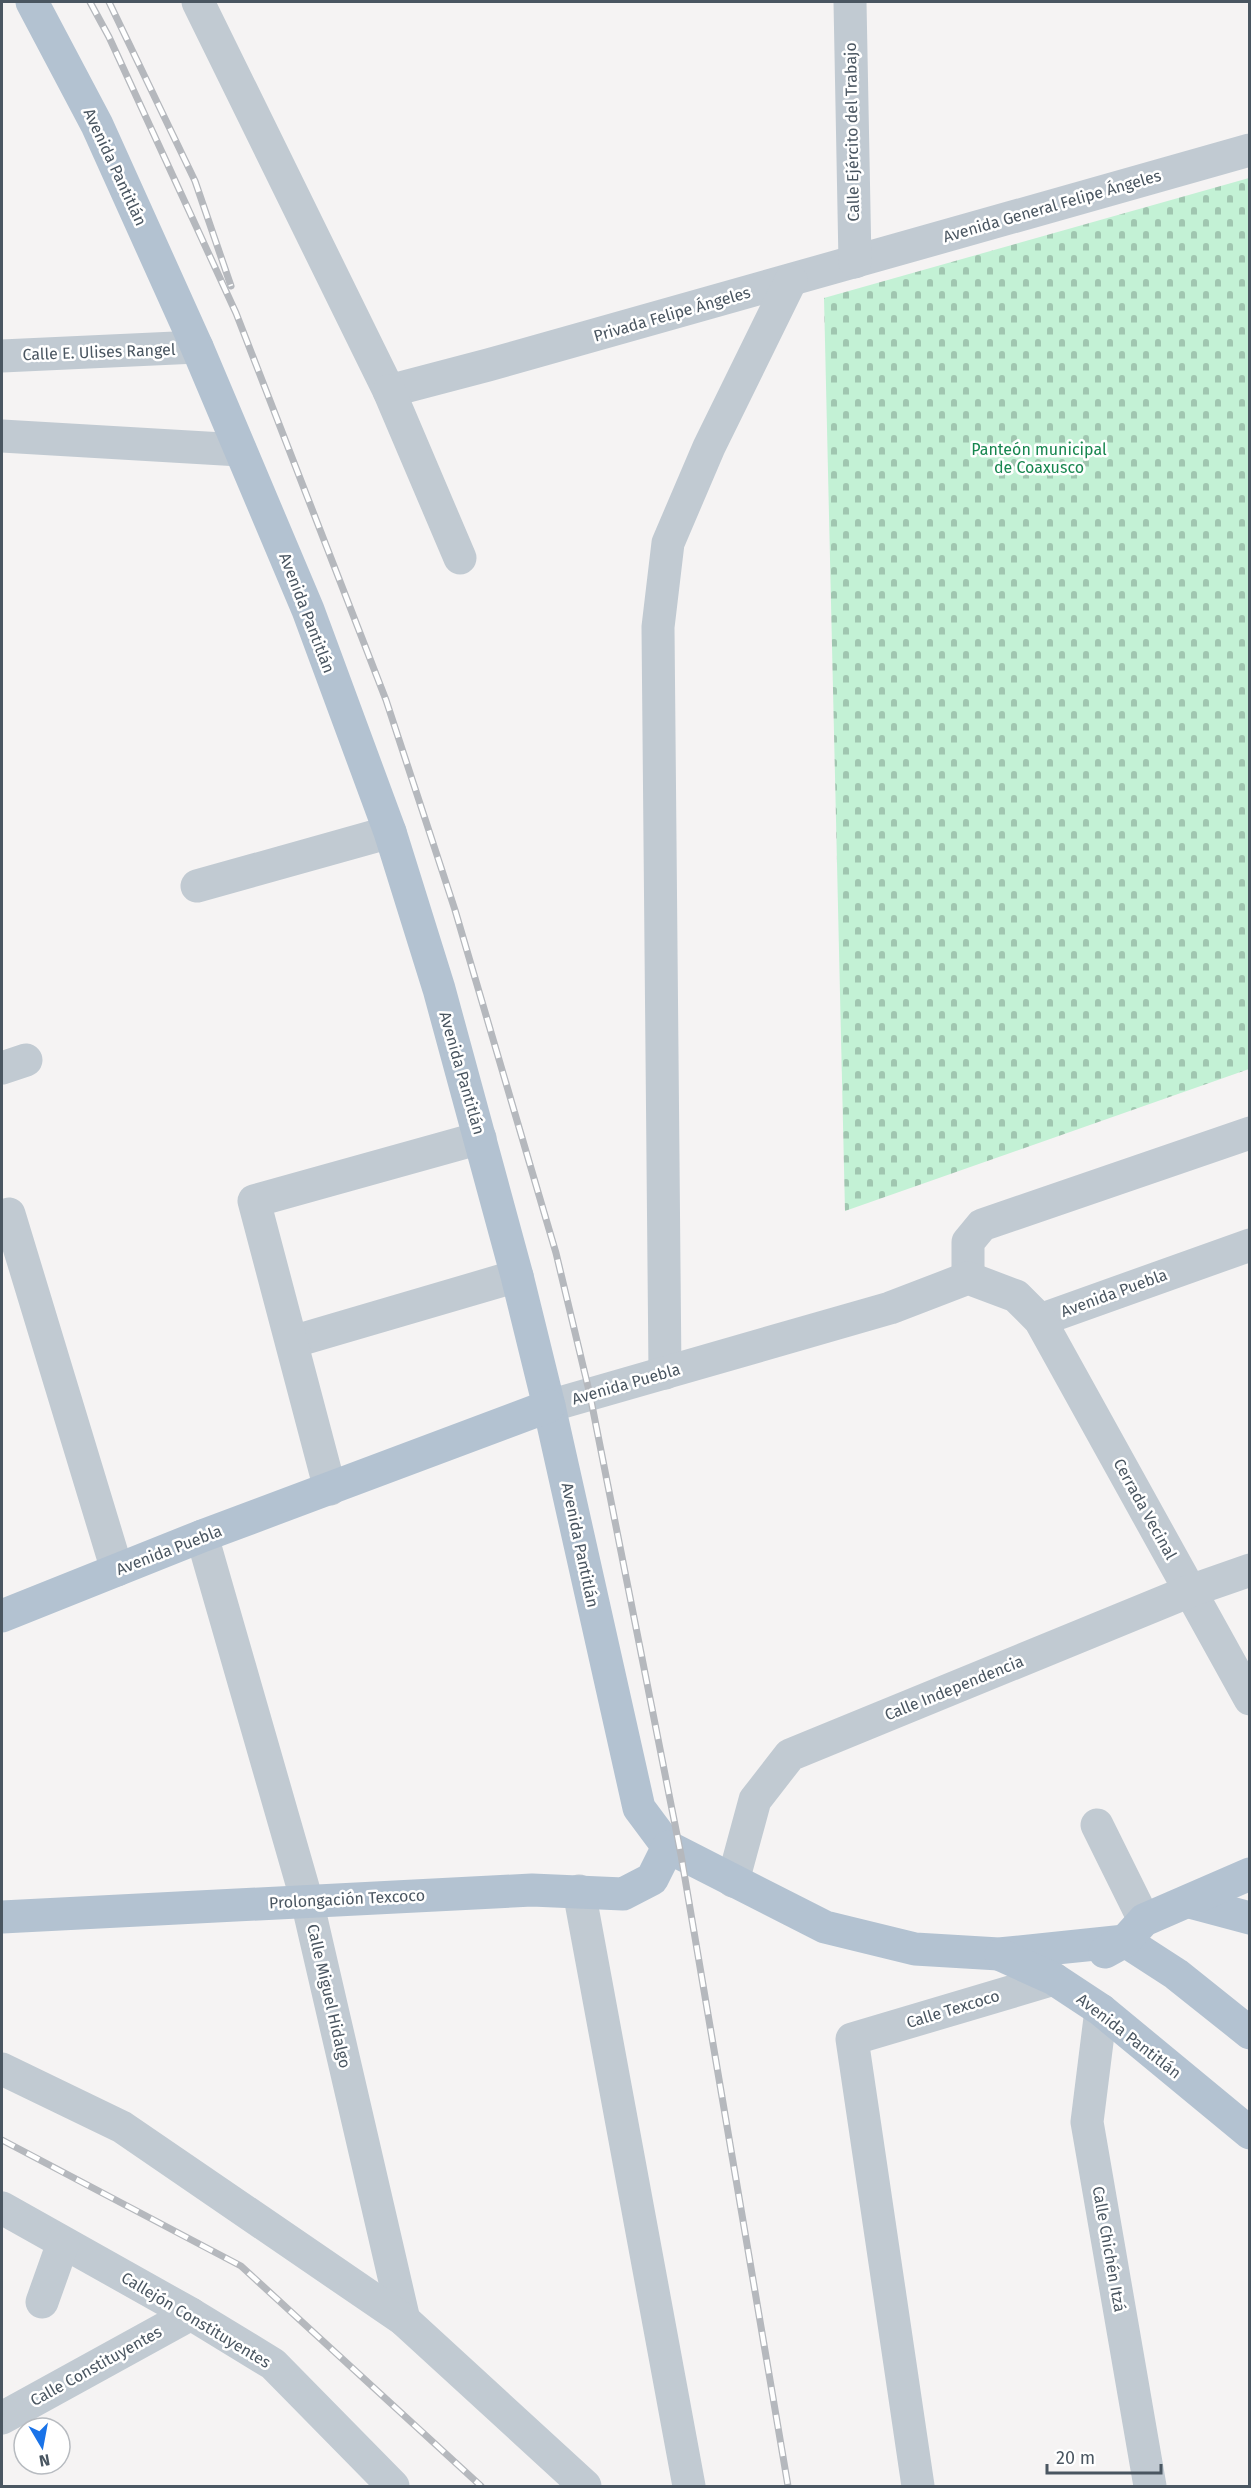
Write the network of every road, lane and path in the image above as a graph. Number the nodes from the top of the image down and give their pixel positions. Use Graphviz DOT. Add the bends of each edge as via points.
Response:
graph roads {
  1 [pos="32,2"];
  2 [pos="198,2"];
  3 [pos="850,2"];
  4 [pos="1250,150"];
  5 [pos="855,262"];
  6 [pos="791,280"];
  7 [pos="197,347"];
  8 [pos="2,356"];
  9 [pos="389,391"];
  10 [pos="2,436"];
  11 [pos="240,450"];
  12 [pos="460,558"];
  13 [pos="390,832"];
  14 [pos="197,886"];
  15 [pos="1250,1133"];
  16 [pos="480,1138"];
  17 [pos="9,1214"];
  18 [pos="1250,1245"];
  19 [pos="517,1276"];
  20 [pos="968,1278"];
  21 [pos="1040,1320"];
  22 [pos="292,1342"];
  23 [pos="665,1373"];
  24 [pos="549,1406"];
  25 [pos="330,1489"];
  26 [pos="202,1536"];
  27 [pos="117,1570"];
  28 [pos="1250,1570"];
  29 [pos="1190,1591"];
  30 [pos="2,1616"];
  31 [pos="1250,1699"];
  32 [pos="1098,1825"];
  33 [pos="668,1846"];
  34 [pos="1250,1874"];
  35 [pos="732,1881"];
  36 [pos="579,1891"];
  37 [pos="307,1901"];
  38 [pos="1190,1902"];
  39 [pos="2,1917"];
  40 [pos="1250,1918"];
  41 [pos="1134,1931"];
  42 [pos="999,1954"];
  43 [pos="1054,1979"];
  44 [pos="1101,2010"];
  45 [pos="1250,2033"];
  46 [pos="2,2069"];
  47 [pos="1250,2133"];
  48 [pos="2,2208"];
  49 [pos="63,2243"];
  50 [pos="42,2302"];
  51 [pos="191,2314"];
  52 [pos="404,2320"];
  53 [pos="2,2418"];
  54 [pos="393,2487"];
  55 [pos="585,2487"];
  56 [pos="689,2487"];
  57 [pos="918,2487"];
  58 [pos="1150,2487"];
  1 -- 7 [label="main road, Avenida Pantitlán" via="97,125"];
  2 -- 9 [label="street"];
  3 -- 5 [label="street, Calle Ejército del Trabajo"];
  4 -- 5 [label="street, Avenida General Felipe Ángeles"];
  5 -- 6 [label="street, Privada Felipe Ángeles"];
  6 -- 9 [label="street, Privada Felipe Ángeles"];
  6 -- 23 [label="street" via="709,447 668,543 658,638"];
  7 -- 8 [label="street, Calle E. Ulises Rangel"];
  7 -- 11 [label="main road, Avenida Pantitlán"];
  9 -- 12 [label="street"];
  10 -- 11 [label="street"];
  11 -- 13 [label="main road, Avenida Pantitlán" via="308,610"];
  13 -- 14 [label="street"];
  13 -- 16 [label="main road, Avenida Pantitlán"];
  15 -- 20 [label="street" via="982,1225 968,1242"];
  16 -- 19 [label="main road, Avenida Pantitlán"];
  16 -- 22 [label="street" via="254,1201"];
  17 -- 27 [label="street"];
  18 -- 21 [label="street, Avenida Puebla"];
  19 -- 22 [label="street"];
  19 -- 24 [label="main road, Avenida Pantitlán"];
  20 -- 21 [label="street, Avenida Puebla" via="1016,1296"];
  20 -- 23 [label="street, Avenida Puebla" via="890,1308"];
  21 -- 29 [label="street, Cerrada Vecinal"];
  22 -- 25 [label="street"];
  23 -- 24 [label="street, Avenida Puebla"];
  24 -- 25 [label="main road, Avenida Puebla"];
  24 -- 33 [label="main road, Avenida Pantitlán" via="639,1808"];
  25 -- 26 [label="main road, Avenida Puebla"];
  26 -- 27 [label="main road, Avenida Puebla"];
  26 -- 37 [label="street, Calle Miguel Hidalgo"];
  27 -- 30 [label="main road, Avenida Puebla"];
  28 -- 29 [label="street, Calle Independencia"];
  29 -- 31 [label="street, Cerrada Vecinal"];
  29 -- 35 [label="street, Calle Independencia" via="790,1755 755,1800"];
  32 -- 41 [label="street"];
  33 -- 35 [label="main road, Avenida Pantitlán"];
  33 -- 36 [label="main road, Prolongación Texcoco" via="652,1879 622,1894"];
  34 -- 38 [label="main road"];
  35 -- 42 [label="main road, Avenida Pantitlán" via="825,1927 915,1949"];
  36 -- 37 [label="main road, Prolongación Texcoco"];
  36 -- 56 [label="street"];
  37 -- 39 [label="main road, Prolongación Texcoco"];
  37 -- 52 [label="street, Calle Miguel Hidalgo"];
  38 -- 40 [label="main road"];
  38 -- 41 [label="main road"];
  41 -- 42 [label="main road, Avenida Pantitlán"];
  41 -- 43 [label="main road"];
  41 -- 45 [label="main road" via="1176,1974"];
  42 -- 43 [label="main road, Avenida Pantitlán"];
  43 -- 44 [label="main road, Avenida Pantitlán"];
  43 -- 57 [label="street, Calle Texcoco" via="852,2039"];
  44 -- 47 [label="main road, Avenida Pantitlán"];
  44 -- 58 [label="street, Calle Chichén Itzá" via="1087,2122"];
  46 -- 52 [label="street" via="122,2127"];
  48 -- 49 [label="street, Callejón Constituyentes"];
  49 -- 50 [label="street"];
  49 -- 51 [label="street, Callejón Constituyentes"];
  51 -- 53 [label="street, Calle Constituyentes"];
  51 -- 54 [label="street, Callejón Constituyentes" via="273,2364"];
  52 -- 55 [label="street"];
}
